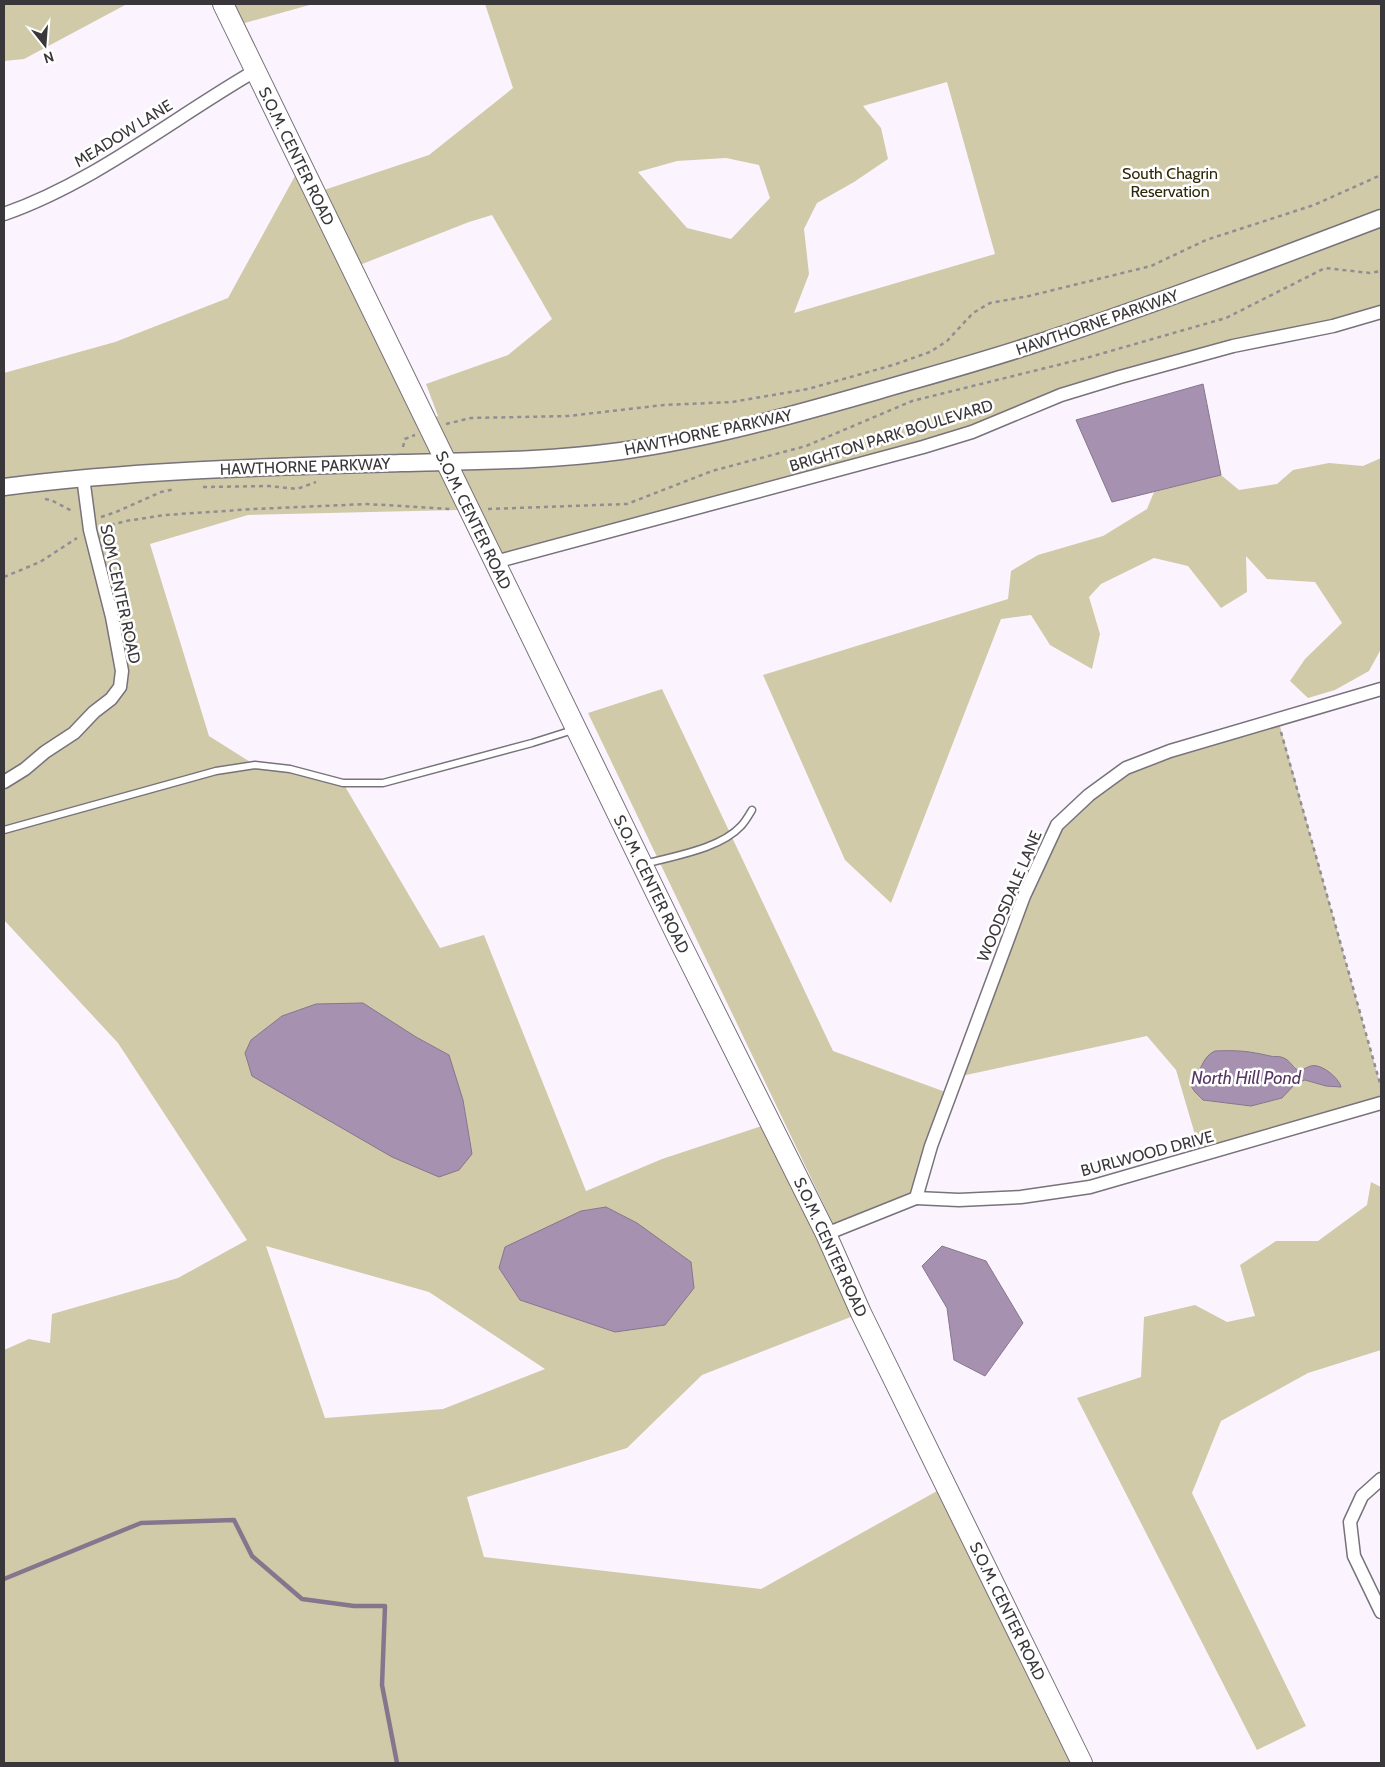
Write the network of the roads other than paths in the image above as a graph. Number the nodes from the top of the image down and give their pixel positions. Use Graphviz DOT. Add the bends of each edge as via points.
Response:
graph roads {
  1 [pos="223,4"];
  2 [pos="255,71"];
  3 [pos="4,214"];
  4 [pos="1381,218"];
  5 [pos="1381,312"];
  6 [pos="446,463"];
  7 [pos="83,477"];
  8 [pos="4,487"];
  9 [pos="495,562"];
  10 [pos="1381,689"];
  11 [pos="576,729"];
  12 [pos="4,782"];
  13 [pos="752,810"];
  14 [pos="4,830"];
  15 [pos="642,865"];
  16 [pos="1381,1103"];
  17 [pos="916,1198"];
  18 [pos="826,1234"];
  19 [pos="1381,1479"];
  20 [pos="1381,1612"];
  21 [pos="1082,1763"];
  1 -- 2 [label="main road, S.O.M. CENTER ROAD"];
  2 -- 3 [label="street, MEADOW LANE" via="76,182 35,203"];
  2 -- 6 [label="main road, S.O.M. CENTER ROAD"];
  4 -- 6 [label="street, HAWTHORNE PARKWAY" via="1039,343 793,414 680,441 625,450 574,457"];
  5 -- 9 [label="street, BRIGHTON PARK BOULEVARD" via="1333,326 1233,346 1120,377 1061,395 972,432"];
  6 -- 7 [label="street, HAWTHORNE PARKWAY" via="204,469"];
  6 -- 9 [label="main road, S.O.M. CENTER ROAD"];
  7 -- 8 [label="street, HAWTHORNE PARKWAY"];
  7 -- 12 [label="street, SOM CENTER ROAD" via="88,517 122,671 120,687 74,733"];
  9 -- 11 [label="main road, S.O.M. CENTER ROAD"];
  10 -- 17 [label="street, WOODSDALE LANE" via="1170,751 1126,768 1088,795 1057,825 1024,896 931,1146"];
  11 -- 14 [label="lane" via="383,783 343,783 290,769 255,766 216,771"];
  11 -- 15 [label="main road, S.O.M. CENTER ROAD"];
  13 -- 15 [label="lane" via="740,827 728,836 708,846"];
  15 -- 18 [label="main road, S.O.M. CENTER ROAD"];
  16 -- 17 [label="street, BURLWOOD DRIVE" via="1090,1187 1021,1197"];
  17 -- 18 [label="street"];
  18 -- 21 [label="main road, S.O.M. CENTER ROAD" via="856,1302"];
  19 -- 20 [label="street" via="1362,1496 1350,1522 1354,1556"];
}
